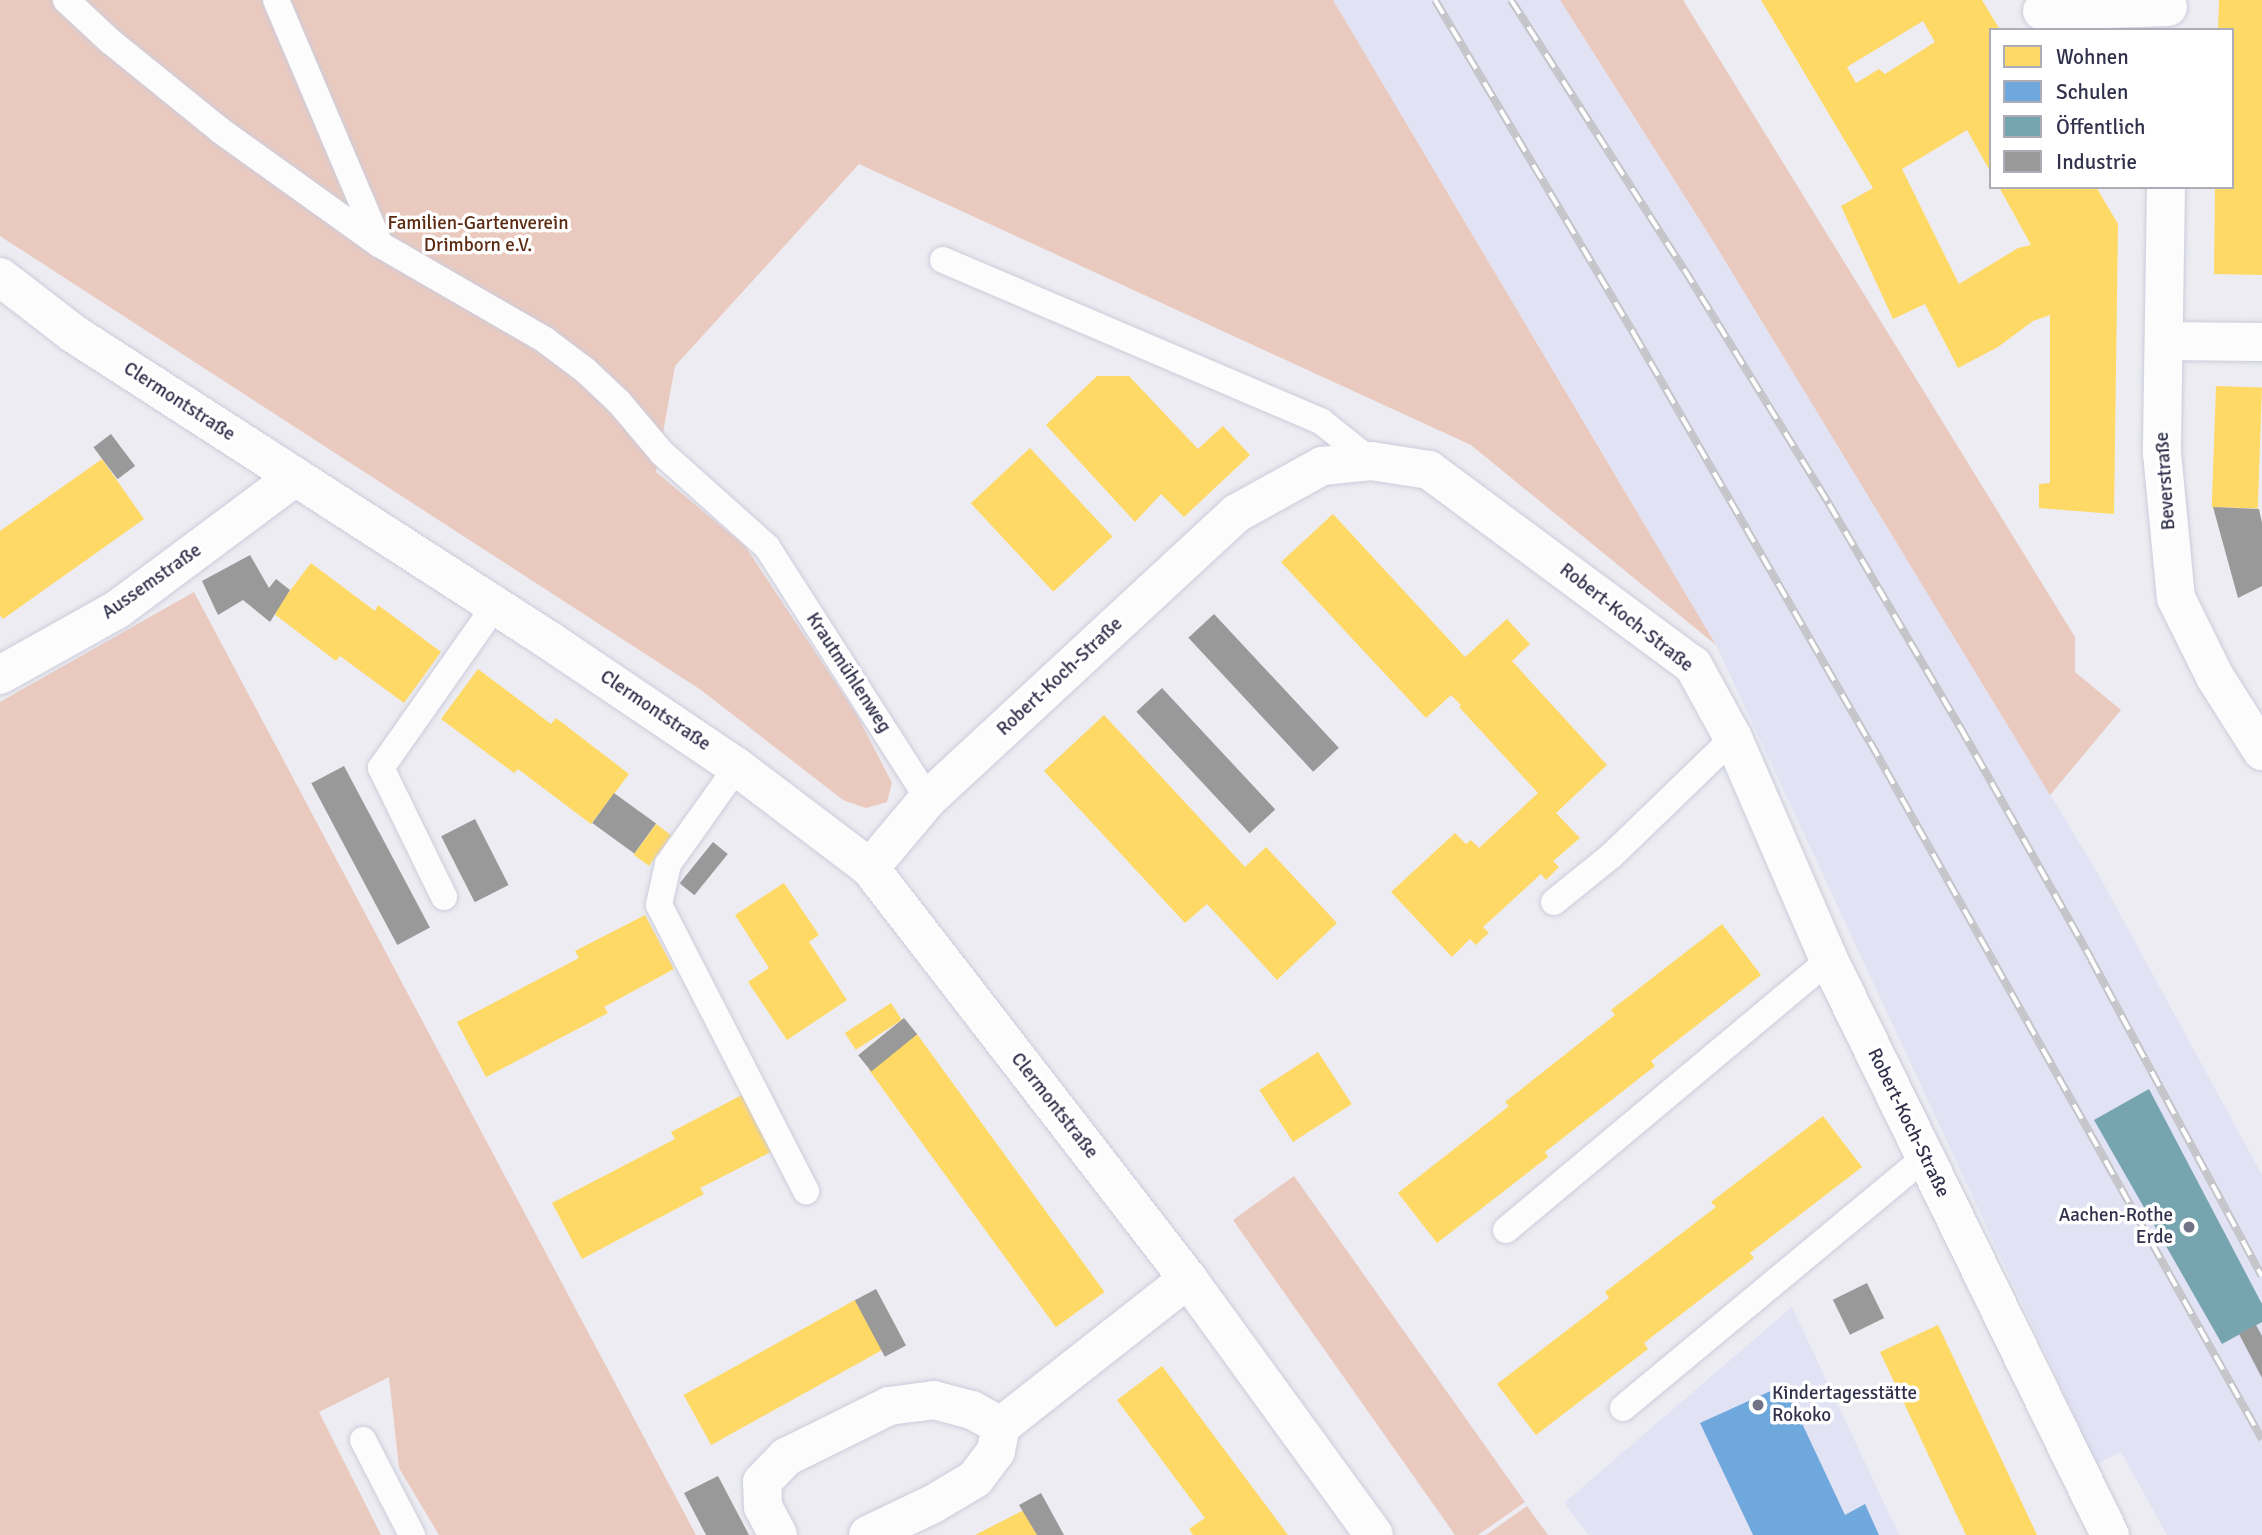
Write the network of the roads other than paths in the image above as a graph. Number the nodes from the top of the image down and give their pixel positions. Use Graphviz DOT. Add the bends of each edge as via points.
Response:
graph roads {
  1 [pos="66,0"];
  2 [pos="275,0"];
  3 [pos="2168,12"];
  4 [pos="2043,14"];
  5 [pos="2166,189"];
  6 [pos="379,244"];
  7 [pos="943,260"];
  8 [pos="0,277"];
  9 [pos="2164,341"];
  10 [pos="2262,342"];
  11 [pos="1371,461"];
  12 [pos="295,477"];
  13 [pos="495,606"];
  14 [pos="0,675"];
  15 [pos="1733,738"];
  16 [pos="2262,751"];
  17 [pos="737,767"];
  18 [pos="928,799"];
  19 [pos="870,868"];
  20 [pos="444,897"];
  21 [pos="1554,902"];
  22 [pos="1829,960"];
  23 [pos="1924,1157"];
  24 [pos="806,1191"];
  25 [pos="1506,1230"];
  26 [pos="1188,1279"];
  27 [pos="1623,1408"];
  28 [pos="1001,1426"];
  29 [pos="363,1440"];
  30 [pos="412,1535"];
  31 [pos="778,1535"];
  32 [pos="868,1535"];
  33 [pos="1374,1535"];
  34 [pos="2110,1535"];
  1 -- 6 [label="lane, Krautmühlenweg" via="221,131"];
  2 -- 6 [label="lane"];
  3 -- 4 [label="street"];
  5 -- 9 [label="street, Beverstraße"];
  6 -- 18 [label="lane, Krautmühlenweg" via="545,340 585,370 662,453 767,547"];
  7 -- 11 [label="lane" via="1322,422"];
  8 -- 12 [label="street, Clermontstraße" via="74,334"];
  9 -- 10 [label="street"];
  9 -- 16 [label="street, Beverstraße" via="2162,453 2176,598 2215,677"];
  11 -- 15 [label="street, Robert-Koch-Straße" via="1429,470 1693,666"];
  11 -- 18 [label="street, Robert-Koch-Straße" via="1322,466 1237,513"];
  12 -- 13 [label="street, Clermontstraße"];
  12 -- 14 [label="street, Aussemstraße" via="118,609"];
  13 -- 17 [label="street, Clermontstraße"];
  13 -- 20 [label="lane" via="381,768"];
  15 -- 21 [label="lane" via="1611,856"];
  15 -- 22 [label="street, Robert-Koch-Straße"];
  17 -- 19 [label="street, Clermontstraße"];
  17 -- 24 [label="lane" via="668,864 659,905"];
  18 -- 19 [label="street, Robert-Koch-Straße"];
  19 -- 26 [label="street, Clermontstraße"];
  22 -- 23 [label="street, Robert-Koch-Straße"];
  22 -- 25 [label="lane"];
  23 -- 27 [label="lane"];
  23 -- 34 [label="street, Robert-Koch-Straße"];
  26 -- 28 [label="street"];
  26 -- 33 [label="street, Clermontstraße"];
  28 -- 31 [label="street" via="972,1410 934,1400 888,1406 786,1457 762,1482 763,1507"];
  28 -- 32 [label="street" via="996,1451 975,1479"];
  29 -- 30 [label="lane"];
}
